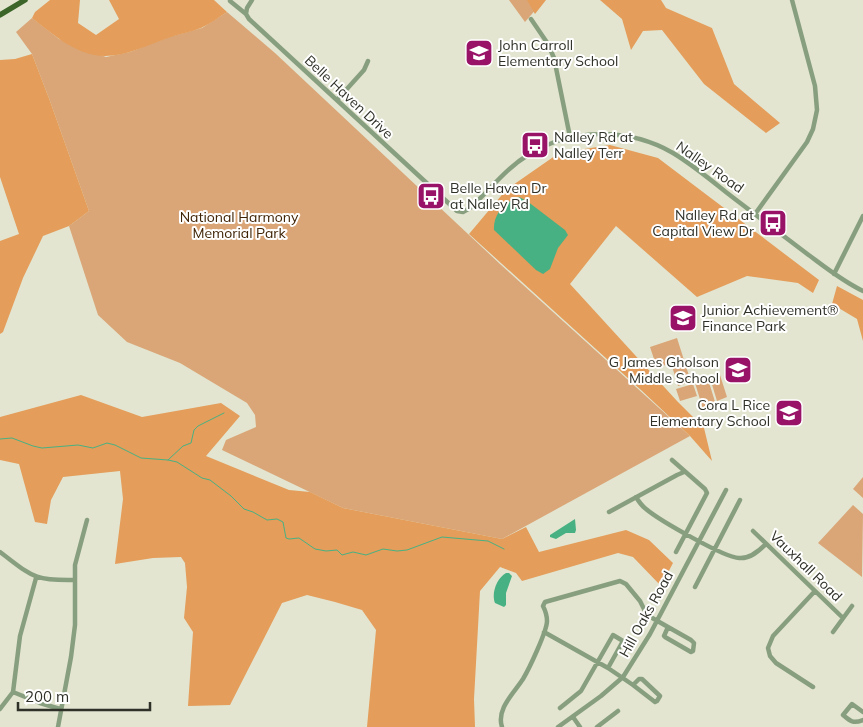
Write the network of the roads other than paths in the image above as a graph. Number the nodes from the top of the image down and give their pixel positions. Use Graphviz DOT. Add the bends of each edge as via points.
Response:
graph roads {
  1 [pos="25,0"];
  2 [pos="230,0"];
  3 [pos="252,0"];
  4 [pos="792,0"];
  5 [pos="16,2"];
  6 [pos="246,14"];
  7 [pos="0,15"];
  8 [pos="531,20"];
  9 [pos="368,61"];
  10 [pos="336,100"];
  11 [pos="570,137"];
  12 [pos="454,209"];
  13 [pos="755,214"];
  14 [pos="863,216"];
  15 [pos="834,274"];
  16 [pos="863,290"];
  17 [pos="672,460"];
  18 [pos="684,472"];
  19 [pos="726,490"];
  20 [pos="636,497"];
  21 [pos="740,500"];
  22 [pos="609,512"];
  23 [pos="88,520"];
  24 [pos="753,531"];
  25 [pos="686,534"];
  26 [pos="700,541"];
  27 [pos="766,544"];
  28 [pos="716,549"];
  29 [pos="0,552"];
  30 [pos="676,552"];
  31 [pos="36,578"];
  32 [pos="75,580"];
  33 [pos="695,587"];
  34 [pos="816,591"];
  35 [pos="852,606"];
  36 [pos="843,618"];
  37 [pos="656,621"];
  38 [pos="668,627"];
  39 [pos="544,632"];
  40 [pos="834,632"];
  41 [pos="598,662"];
  42 [pos="608,668"];
  43 [pos="622,677"];
  44 [pos="633,686"];
  45 [pos="812,687"];
  46 [pos="13,692"];
  47 [pos="560,708"];
  48 [pos="0,709"];
  49 [pos="60,709"];
  50 [pos="618,712"];
  51 [pos="863,712"];
  52 [pos="573,717"];
  53 [pos="863,720"];
  54 [pos="58,727"];
  55 [pos="502,727"];
  56 [pos="558,727"];
  57 [pos="580,727"];
  58 [pos="597,727"];
  1 -- 5 [label="main road"];
  2 -- 6 [label="street, Belle Haven Drive"];
  3 -- 6 [label="street"];
  4 -- 13 [label="street" via="815,86 816,121 807,142"];
  5 -- 7 [label="main road"];
  6 -- 10 [label="street, Belle Haven Drive"];
  8 -- 11 [label="street" via="554,58"];
  9 -- 10 [label="street" via="364,70"];
  10 -- 12 [label="street, Belle Haven Drive"];
  11 -- 12 [label="street, Nalley Road" via="542,147 516,163 467,210"];
  11 -- 13 [label="street, Nalley Road" via="613,134 655,145 673,153"];
  13 -- 15 [label="street, Nalley Road"];
  14 -- 15 [label="street"];
  15 -- 16 [label="street, Nalley Road"];
  17 -- 18 [label="street"];
  18 -- 20 [label="street"];
  18 -- 25 [label="street" via="707,493"];
  19 -- 26 [label="street, Hill Oaks Road"];
  20 -- 22 [label="street"];
  20 -- 25 [label="street" via="646,510"];
  21 -- 28 [label="street"];
  23 -- 32 [label="street" via="78,553"];
  24 -- 27 [label="street, Vauxhall Road"];
  25 -- 26 [label="street"];
  25 -- 30 [label="street"];
  26 -- 28 [label="street"];
  26 -- 37 [label="street, Hill Oaks Road"];
  27 -- 28 [label="street" via="743,558 731,557"];
  27 -- 34 [label="street, Vauxhall Road"];
  28 -- 33 [label="street"];
  29 -- 31 [label="street"];
  31 -- 32 [label="street"];
  31 -- 46 [label="street" via="20,636"];
  32 -- 49 [label="street" via="75,625"];
  34 -- 36 [label="street, Vauxhall Road"];
  34 -- 45 [label="street" via="773,636 768,648 776,663"];
  35 -- 36 [label="street"];
  36 -- 40 [label="street"];
  37 -- 38 [label="street"];
  37 -- 39 [label="street" via="646,615 640,601 626,584 616,581 544,603 547,622"];
  37 -- 43 [label="street, Hill Oaks Road"];
  38 -- 38 [label="street" via="692,640 693,651 665,637"];
  39 -- 41 [label="street"];
  39 -- 55 [label="street" via="525,675 503,710"];
  41 -- 42 [label="street"];
  41 -- 42 [label="street" via="613,635 623,641"];
  41 -- 47 [label="street" via="581,691"];
  42 -- 43 [label="street"];
  43 -- 44 [label="street"];
  43 -- 52 [label="street, Hill Oaks Road"];
  44 -- 44 [label="street" via="655,702 660,699 658,692 642,679"];
  46 -- 48 [label="street"];
  46 -- 49 [label="street"];
  49 -- 54 [label="street"];
  50 -- 58 [label="street"];
  51 -- 53 [label="street" via="852,704 843,715 851,722"];
  52 -- 56 [label="street, Hill Oaks Road"];
  52 -- 57 [label="street"];
}
